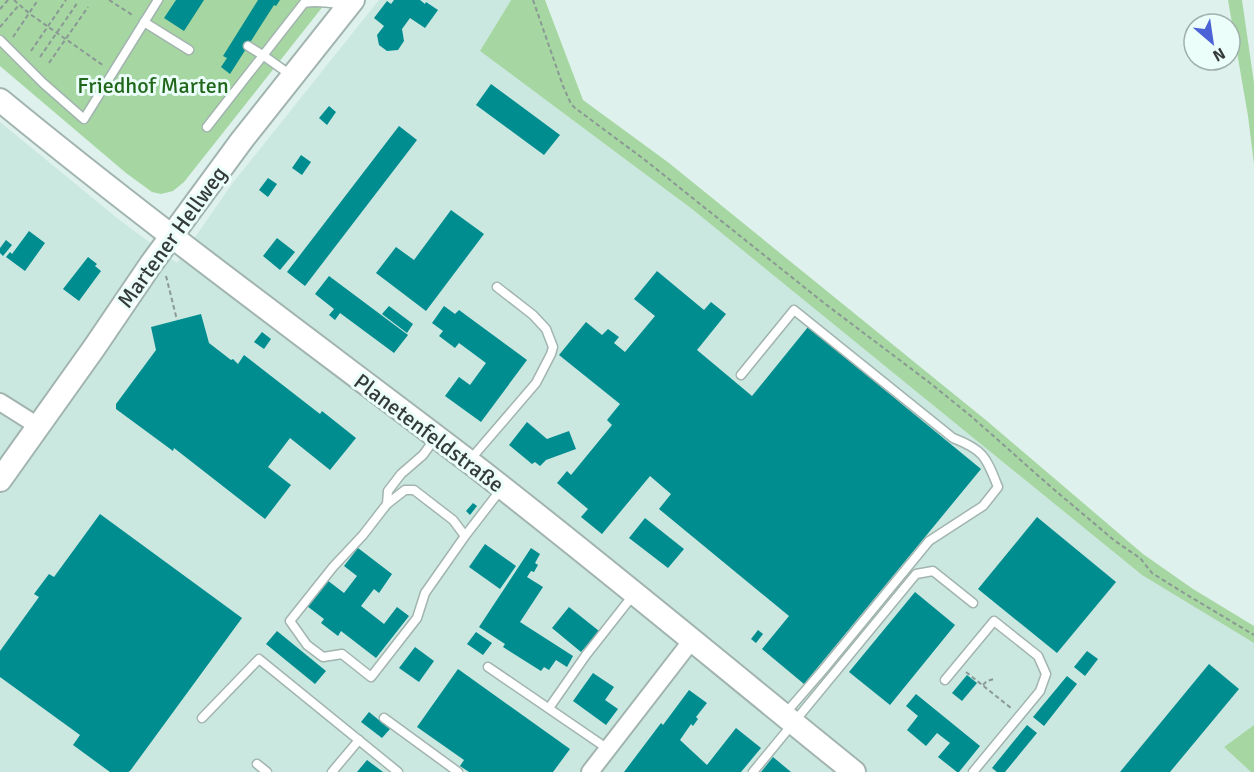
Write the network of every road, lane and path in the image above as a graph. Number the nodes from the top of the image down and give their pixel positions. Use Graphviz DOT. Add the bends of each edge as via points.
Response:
graph roads {
  1 [pos="8,0"];
  2 [pos="14,0"];
  3 [pos="38,0"];
  4 [pos="66,0"];
  5 [pos="109,0"];
  6 [pos="158,0"];
  7 [pos="533,0"];
  8 [pos="78,2"];
  9 [pos="350,3"];
  10 [pos="19,5"];
  11 [pos="88,7"];
  12 [pos="0,9"];
  13 [pos="30,14"];
  14 [pos="144,22"];
  15 [pos="0,27"];
  16 [pos="48,27"];
  17 [pos="56,33"];
  18 [pos="65,39"];
  19 [pos="3,43"];
  20 [pos="248,46"];
  21 [pos="189,50"];
  22 [pos="31,51"];
  23 [pos="264,56"];
  24 [pos="40,57"];
  25 [pos="49,63"];
  26 [pos="113,73"];
  27 [pos="292,76"];
  28 [pos="0,100"];
  29 [pos="207,127"];
  30 [pos="172,237"];
  31 [pos="166,274"];
  32 [pos="497,287"];
  33 [pos="177,320"];
  34 [pos="741,375"];
  35 [pos="0,402"];
  36 [pos="38,426"];
  37 [pos="436,437"];
  38 [pos="468,462"];
  39 [pos="0,480"];
  40 [pos="502,488"];
  41 [pos="387,504"];
  42 [pos="465,536"];
  43 [pos="634,594"];
  44 [pos="973,603"];
  45 [pos="1254,635"];
  46 [pos="692,640"];
  47 [pos="957,665"];
  48 [pos="488,667"];
  49 [pos="993,679"];
  50 [pos="945,680"];
  51 [pos="983,685"];
  52 [pos="549,708"];
  53 [pos="1020,715"];
  54 [pos="202,718"];
  55 [pos="384,718"];
  56 [pos="788,719"];
  57 [pos="358,740"];
  58 [pos="608,749"];
  59 [pos="257,765"];
  60 [pos="848,770"];
  61 [pos="267,772"];
  62 [pos="332,772"];
  63 [pos="398,772"];
  64 [pos="458,772"];
  65 [pos="590,772"];
  66 [pos="753,772"];
  67 [pos="973,772"];
  1 -- 12 [label="path"];
  2 -- 10 [label="path"];
  3 -- 13 [label="path"];
  4 -- 16 [label="path"];
  5 -- 14 [label="path"];
  6 -- 14 [label="lane"];
  7 -- 45 [label="path" via="563,86 575,108 930,383 1138,557 1152,573"];
  8 -- 17 [label="path"];
  9 -- 23 [label="lane" via="304,3"];
  9 -- 27 [label="street, Martener Hellweg"];
  10 -- 13 [label="path"];
  10 -- 15 [label="path"];
  11 -- 18 [label="path"];
  13 -- 16 [label="path"];
  13 -- 19 [label="path"];
  14 -- 21 [label="lane"];
  14 -- 26 [label="lane"];
  16 -- 17 [label="path"];
  16 -- 22 [label="path"];
  17 -- 18 [label="path"];
  17 -- 24 [label="path"];
  18 -- 25 [label="path"];
  18 -- 26 [label="path"];
  19 -- 26 [label="lane" via="84,118"];
  20 -- 23 [label="lane"];
  23 -- 27 [label="lane"];
  23 -- 29 [label="lane"];
  27 -- 30 [label="street, Martener Hellweg"];
  28 -- 30 [label="street, Planetenfeldstraße"];
  30 -- 36 [label="street, Martener Hellweg"];
  30 -- 37 [label="street, Planetenfeldstraße"];
  31 -- 33 [label="path"];
  32 -- 38 [label="lane" via="533,315 546,329 553,347 536,383"];
  34 -- 56 [label="lane" via="795,310 952,438 970,445 988,460 998,488 983,506 929,541"];
  35 -- 36 [label="street"];
  36 -- 39 [label="street, Martener Hellweg"];
  37 -- 38 [label="street, Planetenfeldstraße"];
  37 -- 41 [label="lane" via="423,455 400,474 388,491"];
  38 -- 40 [label="street, Planetenfeldstraße"];
  40 -- 42 [label="lane"];
  40 -- 43 [label="street, Planetenfeldstraße"];
  41 -- 42 [label="lane" via="405,490 414,490 453,520"];
  41 -- 42 [label="lane" via="290,621 307,645 323,657 342,654 371,677 417,618 425,593"];
  43 -- 46 [label="street, Planetenfeldstraße"];
  43 -- 52 [label="lane"];
  44 -- 56 [label="lane" via="933,571 916,574"];
  46 -- 56 [label="street, Planetenfeldstraße"];
  46 -- 58 [label="street"];
  47 -- 50 [label="lane"];
  47 -- 51 [label="path"];
  47 -- 53 [label="lane" via="994,621 1038,656 1046,674 1040,691"];
  48 -- 52 [label="lane"];
  49 -- 51 [label="path"];
  51 -- 53 [label="path"];
  52 -- 58 [label="lane"];
  53 -- 67 [label="lane"];
  54 -- 57 [label="lane" via="259,659"];
  55 -- 64 [label="lane"];
  56 -- 60 [label="street, Planetenfeldstraße"];
  56 -- 66 [label="lane"];
  57 -- 62 [label="lane"];
  57 -- 63 [label="lane"];
  58 -- 65 [label="street"];
  59 -- 61 [label="lane"];
}
